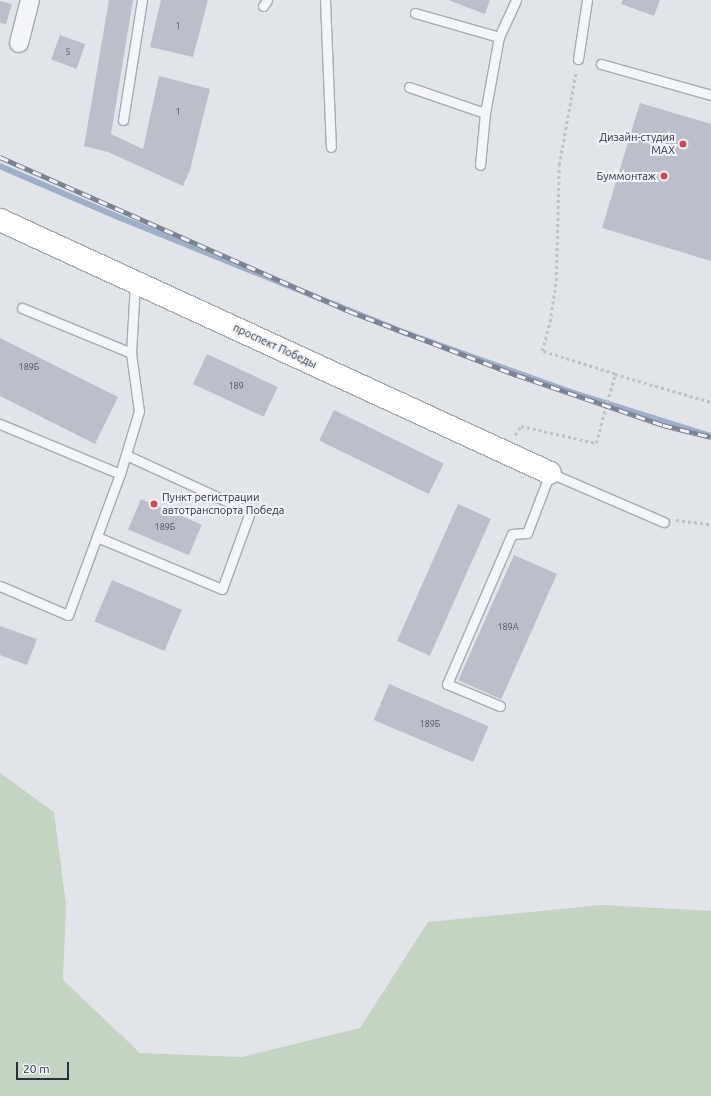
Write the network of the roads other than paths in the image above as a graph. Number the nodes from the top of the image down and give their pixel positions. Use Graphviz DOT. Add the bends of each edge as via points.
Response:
graph roads {
  1 [pos="30,0"];
  2 [pos="142,0"];
  3 [pos="325,0"];
  4 [pos="516,0"];
  5 [pos="587,0"];
  6 [pos="415,13"];
  7 [pos="499,37"];
  8 [pos="19,43"];
  9 [pos="578,59"];
  10 [pos="601,64"];
  11 [pos="409,87"];
  12 [pos="711,95"];
  13 [pos="485,113"];
  14 [pos="123,120"];
  15 [pos="331,146"];
  16 [pos="480,165"];
  17 [pos="0,220"];
  18 [pos="135,282"];
  19 [pos="22,308"];
  20 [pos="131,353"];
  21 [pos="0,424"];
  22 [pos="126,455"];
  23 [pos="550,473"];
  24 [pos="120,474"];
  25 [pos="664,522"];
  26 [pos="97,536"];
  27 [pos="0,586"];
  28 [pos="500,706"];
  1 -- 8 [label="street"];
  2 -- 14 [label="lane"];
  3 -- 15 [label="lane"];
  4 -- 7 [label="lane"];
  5 -- 9 [label="lane"];
  6 -- 7 [label="lane"];
  7 -- 13 [label="lane"];
  10 -- 12 [label="lane"];
  11 -- 13 [label="lane"];
  13 -- 16 [label="lane"];
  17 -- 18 [label="street, проспект Победы"];
  18 -- 20 [label="lane"];
  18 -- 23 [label="street, проспект Победы"];
  19 -- 20 [label="lane"];
  20 -- 22 [label="lane" via="139,411"];
  21 -- 24 [label="lane"];
  22 -- 24 [label="lane"];
  22 -- 26 [label="lane" via="250,512 222,589"];
  23 -- 25 [label="lane"];
  23 -- 28 [label="lane" via="527,533 512,534 447,684"];
  24 -- 26 [label="lane"];
  26 -- 27 [label="lane" via="68,615"];
}
